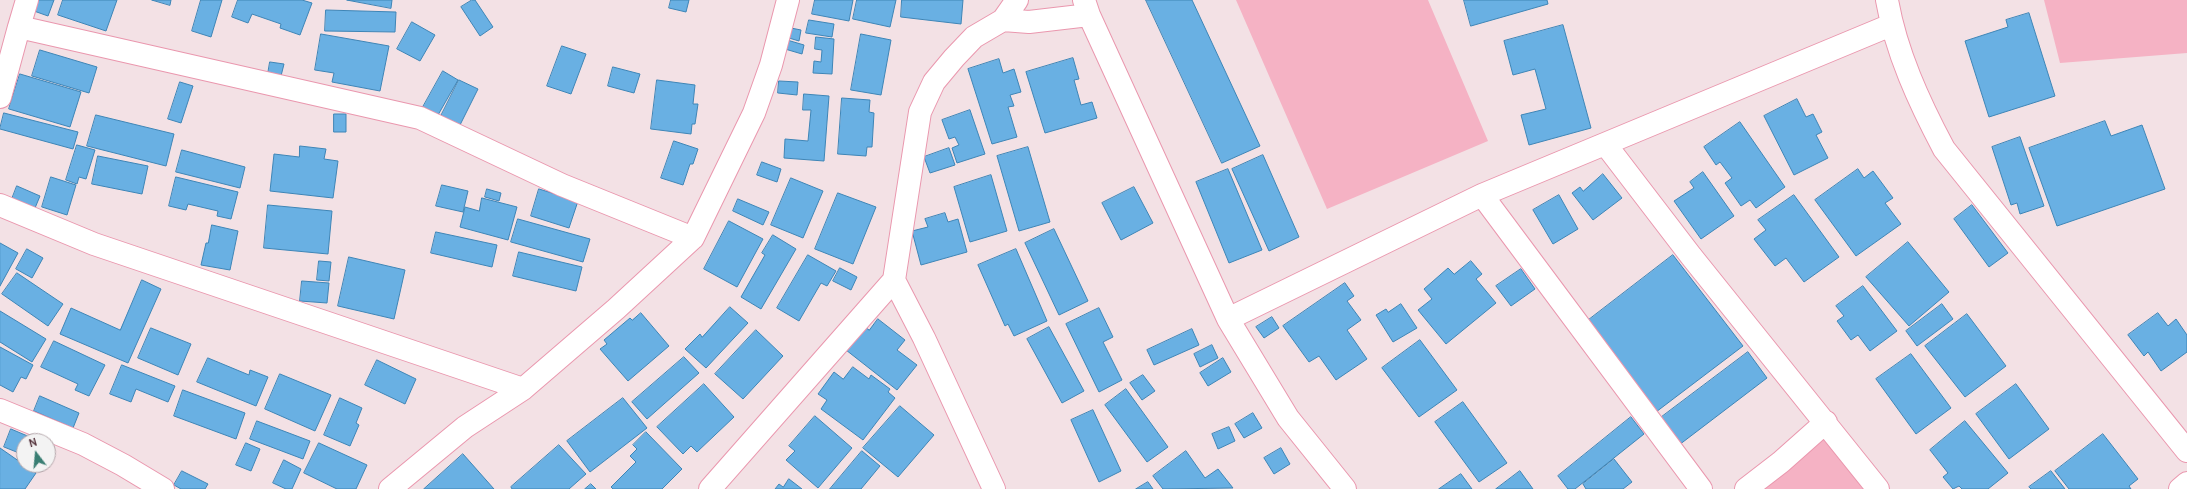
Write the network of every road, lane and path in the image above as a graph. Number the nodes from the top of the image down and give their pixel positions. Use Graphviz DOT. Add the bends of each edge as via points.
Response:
graph roads {
  1 [pos="27,0"];
  2 [pos="788,0"];
  3 [pos="1017,0"];
  4 [pos="1887,0"];
  5 [pos="1087,7"];
  6 [pos="1003,20"];
  7 [pos="1891,25"];
  8 [pos="20,27"];
  9 [pos="0,97"];
  10 [pos="1606,145"];
  11 [pos="1482,195"];
  12 [pos="0,205"];
  13 [pos="693,238"];
  14 [pos="894,280"];
  15 [pos="1228,319"];
  16 [pos="523,389"];
  17 [pos="0,410"];
  18 [pos="1826,422"];
  19 [pos="2187,451"];
  20 [pos="2187,482"];
  21 [pos="163,489"];
  22 [pos="390,489"];
  23 [pos="710,489"];
  24 [pos="994,489"];
  25 [pos="1345,489"];
  26 [pos="1701,489"];
  27 [pos="1746,489"];
  28 [pos="1878,489"];
  29 [pos="2180,489"];
  1 -- 8 [label="street"];
  2 -- 13 [label="street" via="771,65 754,113"];
  3 -- 6 [label="street"];
  4 -- 7 [label="street"];
  5 -- 6 [label="street" via="1029,22"];
  5 -- 15 [label="street"];
  6 -- 14 [label="street" via="974,37 954,58 934,82 920,112"];
  7 -- 10 [label="street"];
  7 -- 19 [label="street" via="1926,115 1944,149"];
  8 -- 9 [label="street"];
  8 -- 13 [label="street" via="420,118 562,185"];
  10 -- 11 [label="street"];
  10 -- 18 [label="street" via="1691,256"];
  11 -- 15 [label="street"];
  11 -- 26 [label="street"];
  12 -- 16 [label="street" via="94,244"];
  13 -- 16 [label="street"];
  14 -- 23 [label="street"];
  14 -- 24 [label="street" via="924,338"];
  15 -- 25 [label="street" via="1288,418"];
  16 -- 22 [label="street" via="465,427"];
  17 -- 21 [label="street" via="83,444"];
  18 -- 27 [label="street"];
  18 -- 28 [label="street"];
  20 -- 29 [label="street"];
}
